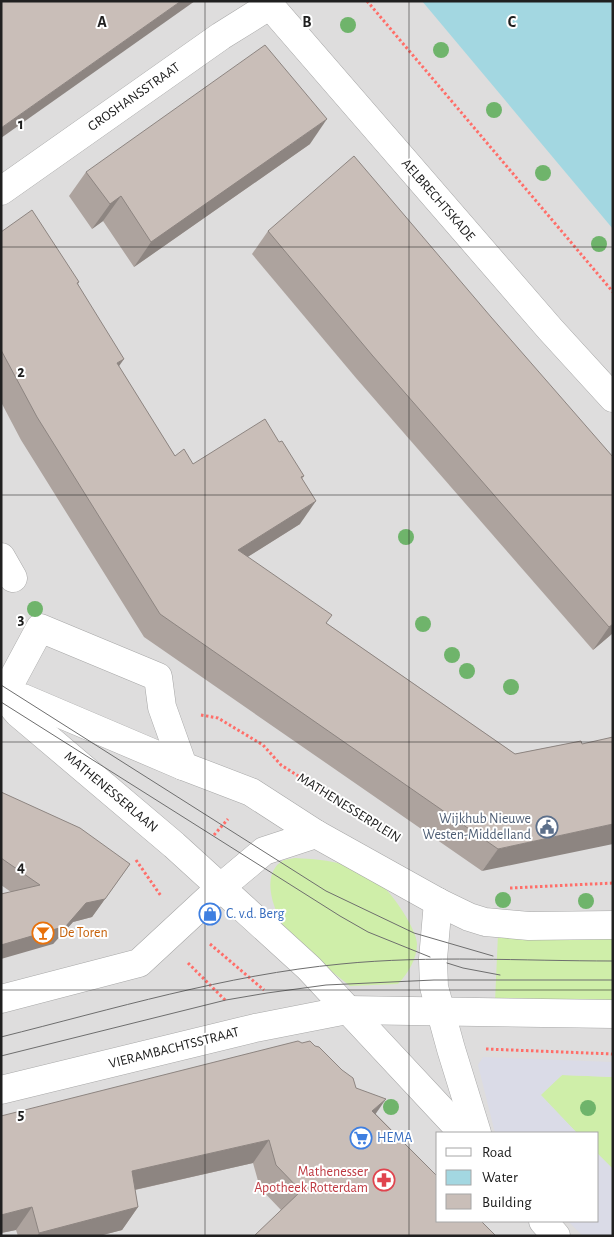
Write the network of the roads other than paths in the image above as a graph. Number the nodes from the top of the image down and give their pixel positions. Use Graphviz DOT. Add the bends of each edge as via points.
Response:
graph roads {
  1 [pos="268,3"];
  2 [pos="1,191"];
  3 [pos="613,398"];
  4 [pos="2,694"];
  5 [pos="183,766"];
  6 [pos="316,834"];
  7 [pos="221,888"];
  8 [pos="438,902"];
  9 [pos="613,925"];
  10 [pos="1,999"];
  11 [pos="347,1010"];
  12 [pos="440,1011"];
  13 [pos="613,1014"];
  14 [pos="1,1090"];
  15 [pos="462,1132"];
  16 [pos="477,1132"];
  17 [pos="544,1222"];
  18 [pos="556,1236"];
  1 -- 2 [label="street, GROSHANSSTRAAT"];
  1 -- 3 [label="street, AELBRECHTSKADE"];
  4 -- 5 [label="street" via="23,698"];
  4 -- 5 [label="street" via="40,628 158,678 162,707"];
  4 -- 7 [label="street, MATHENESSERLAAN" via="18,713"];
  5 -- 6 [label="street" via="251,792"];
  6 -- 7 [label="street" via="268,848"];
  6 -- 8 [label="street"];
  7 -- 10 [label="street" via="139,963"];
  7 -- 11 [label="street" via="309,968"];
  8 -- 9 [label="street" via="485,922 529,926"];
  8 -- 12 [label="street" via="433,958 434,987"];
  11 -- 12 [label="street"];
  11 -- 14 [label="street, VIERAMBACHTSSTRAAT" via="255,1028"];
  11 -- 15 [label="street"];
  12 -- 13 [label="street"];
  12 -- 16 [label="street"];
  17 -- 18 [label="street"];
}
